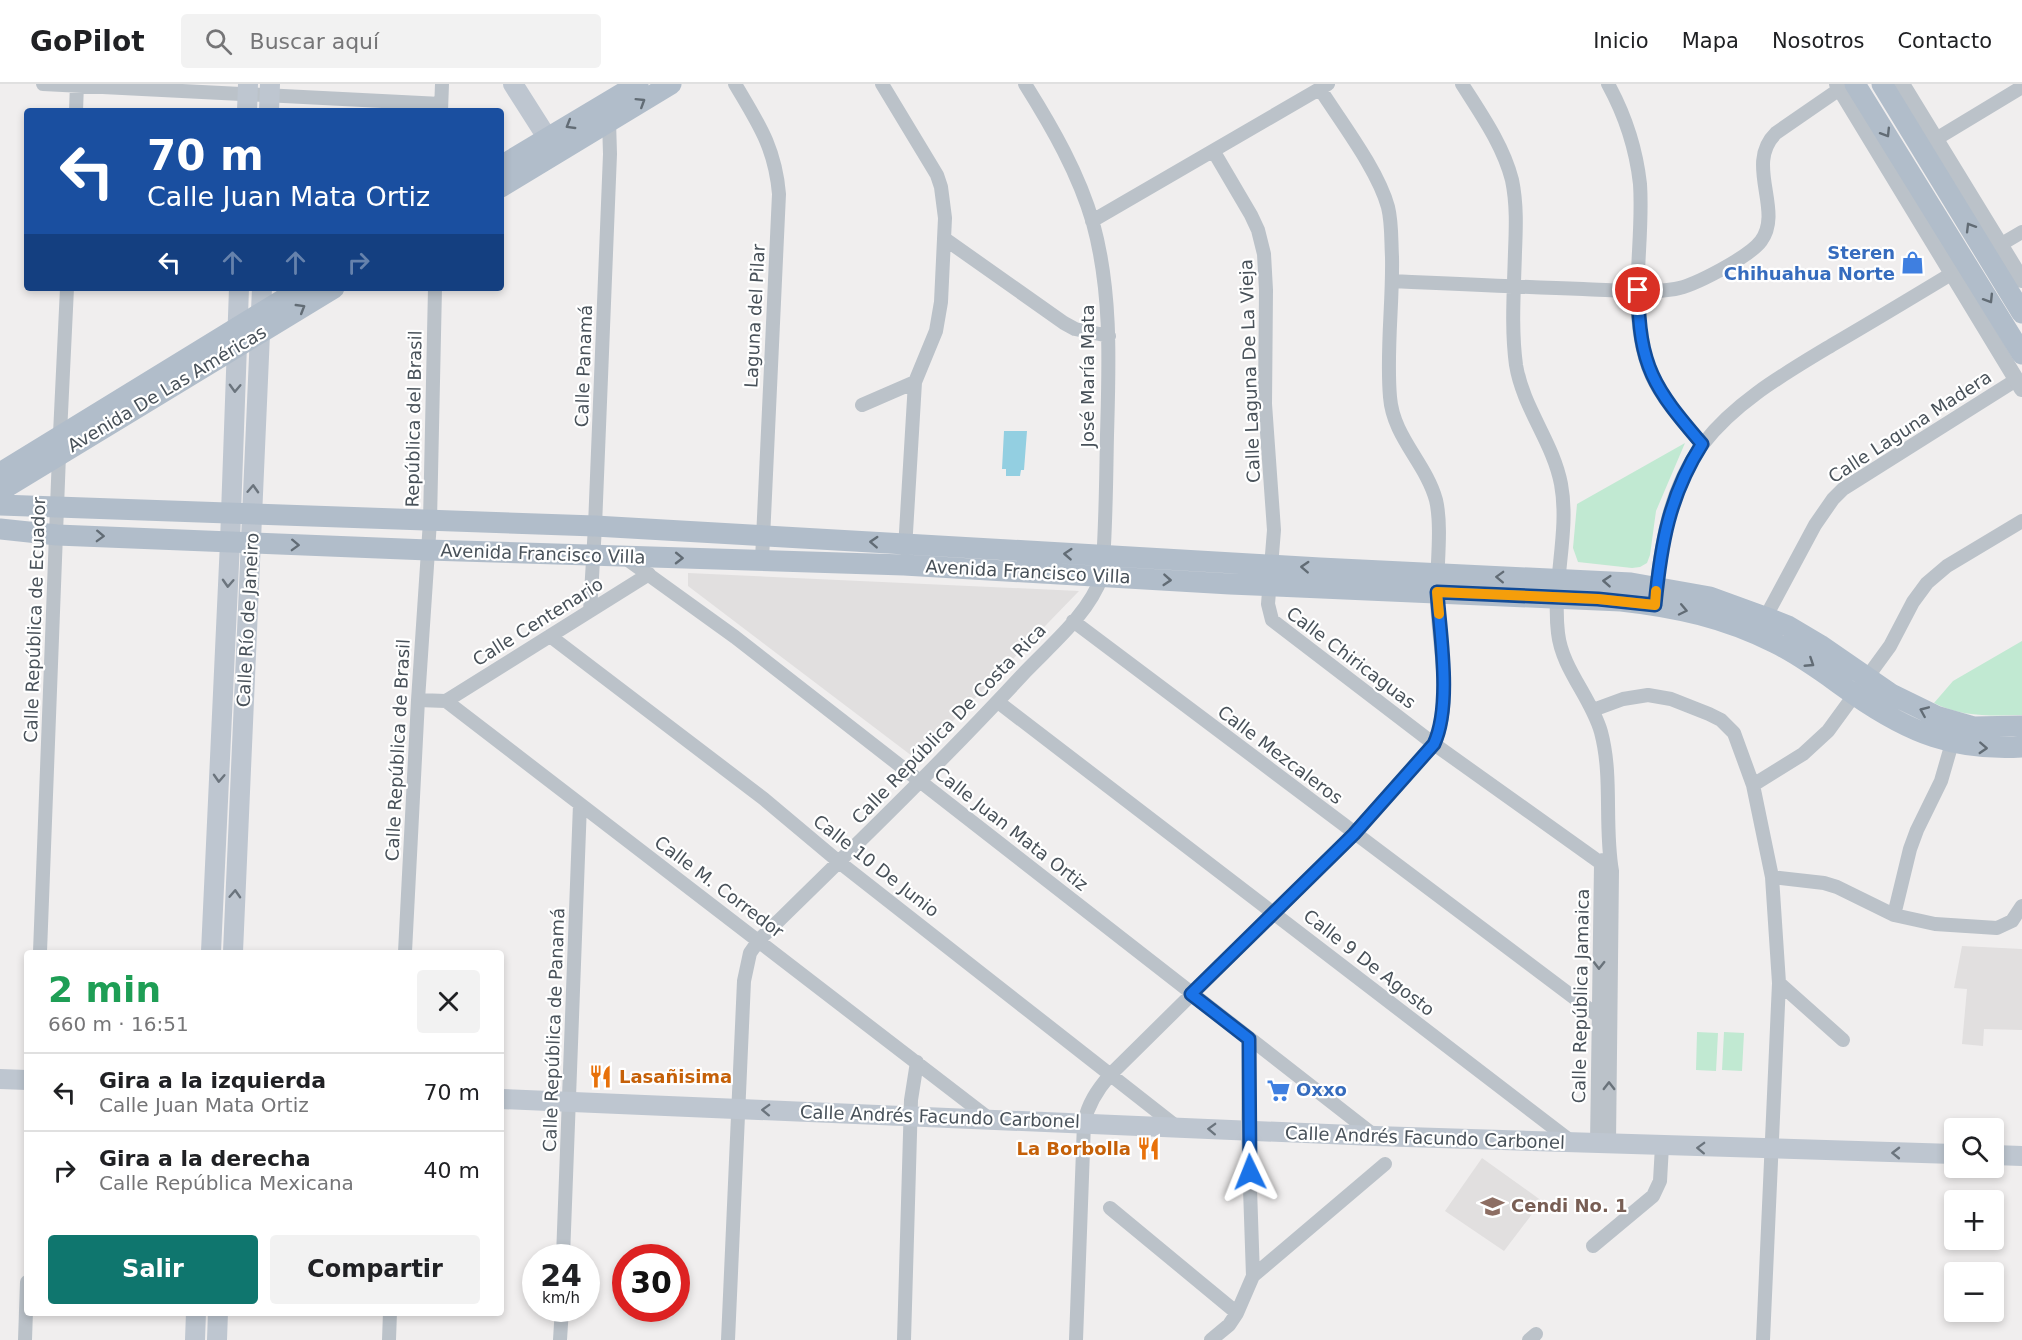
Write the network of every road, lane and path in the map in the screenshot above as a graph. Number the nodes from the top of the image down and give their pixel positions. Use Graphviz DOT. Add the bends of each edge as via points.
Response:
graph roads {
  1 [pos="43,84"];
  2 [pos="442,84"];
  3 [pos="513,84"];
  4 [pos="638,84"];
  5 [pos="671,84"];
  6 [pos="735,84"];
  7 [pos="882,84"];
  8 [pos="1025,84"];
  9 [pos="1462,84"];
  10 [pos="1608,84"];
  11 [pos="1882,84"];
  12 [pos="1902,84"];
  13 [pos="77,85"];
  14 [pos="1845,85"];
  15 [pos="1324,86"];
  16 [pos="2022,87"];
  17 [pos="248,96"];
  18 [pos="270,97"];
  19 [pos="441,107"];
  20 [pos="76,108"];
  21 [pos="609,122"];
  22 [pos="1936,139"];
  23 [pos="552,146"];
  24 [pos="1214,152"];
  25 [pos="504,165"];
  26 [pos="504,186"];
  27 [pos="1092,221"];
  28 [pos="2022,232"];
  29 [pos="945,239"];
  30 [pos="1993,249"];
  31 [pos="1960,269"];
  32 [pos="1392,280"];
  33 [pos="2022,280"];
  34 [pos="1514,287"];
  35 [pos="1638,290"];
  36 [pos="67,291"];
  37 [pos="239,291"];
  38 [pos="262,291"];
  39 [pos="298,291"];
  40 [pos="328,291"];
  41 [pos="435,291"];
  42 [pos="2022,312"];
  43 [pos="260,323"];
  44 [pos="1109,336"];
  45 [pos="237,337"];
  46 [pos="2022,354"];
  47 [pos="915,382"];
  48 [pos="2019,385"];
  49 [pos="862,405"];
  50 [pos="1702,444"];
  51 [pos="59,446"];
  52 [pos="0,473"];
  53 [pos="0,491"];
  54 [pos="0,505"];
  55 [pos="58,507"];
  56 [pos="230,514"];
  57 [pos="252,514"];
  58 [pos="430,521"];
  59 [pos="2022,521"];
  60 [pos="595,526"];
  61 [pos="0,529"];
  62 [pos="57,535"];
  63 [pos="763,536"];
  64 [pos="230,542"];
  65 [pos="252,543"];
  66 [pos="428,550"];
  67 [pos="592,554"];
  68 [pos="905,554"];
  69 [pos="622,555"];
  70 [pos="762,560"];
  71 [pos="1103,566"];
  72 [pos="648,574"];
  73 [pos="1271,576"];
  74 [pos="1438,583"];
  75 [pos="1558,588"];
  76 [pos="1656,596"];
  77 [pos="590,611"];
  78 [pos="1073,621"];
  79 [pos="1762,626"];
  80 [pos="550,636"];
  81 [pos="1861,687"];
  82 [pos="418,700"];
  83 [pos="446,701"];
  84 [pos="998,702"];
  85 [pos="1593,710"];
  86 [pos="2022,726"];
  87 [pos="1952,743"];
  88 [pos="1434,744"];
  89 [pos="2022,747"];
  90 [pos="920,781"];
  91 [pos="1753,785"];
  92 [pos="580,804"];
  93 [pos="1354,834"];
  94 [pos="839,862"];
  95 [pos="1607,868"];
  96 [pos="1772,877"];
  97 [pos="2022,906"];
  98 [pos="1274,912"];
  99 [pos="1894,915"];
  100 [pos="759,940"];
  101 [pos="40,950"];
  102 [pos="211,950"];
  103 [pos="233,950"];
  104 [pos="405,950"];
  105 [pos="1779,983"];
  106 [pos="1191,994"];
  107 [pos="1604,1020"];
  108 [pos="1249,1039"];
  109 [pos="1843,1040"];
  110 [pos="917,1062"];
  111 [pos="1110,1075"];
  112 [pos="0,1079"];
  113 [pos="24,1080"];
  114 [pos="504,1099"];
  115 [pos="569,1102"];
  116 [pos="738,1109"];
  117 [pos="910,1116"];
  118 [pos="991,1120"];
  119 [pos="1084,1123"];
  120 [pos="1177,1127"];
  121 [pos="1248,1130"];
  122 [pos="1375,1136"];
  123 [pos="1574,1144"];
  124 [pos="1603,1144"];
  125 [pos="1662,1146"];
  126 [pos="1772,1150"];
  127 [pos="1944,1154"];
  128 [pos="2004,1155"];
  129 [pos="2022,1156"];
  130 [pos="1385,1164"];
  131 [pos="1110,1208"];
  132 [pos="564,1244"];
  133 [pos="1593,1246"];
  134 [pos="1252,1276"];
  135 [pos="1237,1314"];
  136 [pos="26,1316"];
  137 [pos="196,1316"];
  138 [pos="218,1316"];
  139 [pos="390,1316"];
  140 [pos="561,1322"];
  141 [pos="25,1340"];
  142 [pos="195,1340"];
  143 [pos="217,1340"];
  144 [pos="389,1340"];
  145 [pos="560,1340"];
  146 [pos="728,1340"];
  147 [pos="904,1340"];
  148 [pos="1076,1340"];
  149 [pos="1211,1340"];
  150 [pos="1763,1340"];
  1 -- 13 [label="street"];
  2 -- 19 [label="street"];
  3 -- 23 [label="main road"];
  4 -- 23 [label="main road, one-way"];
  21 -- 5 [label="main road, one-way"];
  6 -- 63 [label="street, Laguna del Pilar" via="770,147 778,174"];
  7 -- 29 [label="street" via="937,176 944,200"];
  8 -- 27 [label="street, José María Mata" via="1061,147"];
  9 -- 34 [label="street, Calle República Jamaica" via="1496,139 1512,180 1516,218"];
  10 -- 35 [label="street" via="1624,118 1637,165"];
  30 -- 11 [label="main road, one-way"];
  12 -- 22 [label="street"];
  13 -- 17 [label="street"];
  13 -- 20 [label="street"];
  14 -- 31 [label="main road, one-way"];
  14 -- 35 [label="street" via="1767,143 1762,158 1767,225 1756,247 1693,284"];
  15 -- 24 [label="street"];
  15 -- 32 [label="street" via="1382,190 1390,220"];
  16 -- 22 [label="street"];
  17 -- 18 [label="street"];
  18 -- 19 [label="street"];
  21 -- 23 [label="main road"];
  21 -- 60 [label="street, Calle Panamá"];
  22 -- 30 [label="street"];
  23 -- 25 [label="main road"];
  23 -- 26 [label="main road"];
  24 -- 27 [label="street"];
  24 -- 73 [label="street, Calle Laguna De La Vieja" via="1251,215 1264,254 1265,404 1274,519"];
  27 -- 44 [label="street, José María Mata" via="1103,274"];
  28 -- 30 [label="street"];
  29 -- 44 [label="street" via="1064,323"];
  29 -- 47 [label="street" via="936,331"];
  30 -- 31 [label="street"];
  30 -- 33 [label="street"];
  30 -- 42 [label="main road"];
  31 -- 46 [label="main road, one-way"];
  31 -- 48 [label="street"];
  31 -- 50 [label="street" via="1766,387 1733,412"];
  32 -- 34 [label="street"];
  32 -- 74 [label="street" via="1390,399 1398,431 1435,499 1439,524"];
  34 -- 35 [label="street"];
  34 -- 75 [label="street, Calle República Jamaica" via="1514,343 1520,382 1556,465 1563,493"];
  35 -- 50 [label="street" via="1641,338 1652,376 1669,405"];
  36 -- 51 [label="street, Calle República de Ecuador"];
  37 -- 45 [label="main road, Calle Río de Janeiro"];
  38 -- 43 [label="main road, Calle Río de Janeiro"];
  39 -- 43 [label="main road, Avenida De Las Américas"];
  43 -- 40 [label="main road, Avenida De Las Américas, one-way"];
  41 -- 58 [label="street, República del Brasil"];
  43 -- 45 [label="main road, Avenida De Las Américas"];
  57 -- 43 [label="main road, Calle Río de Janeiro, one-way"];
  44 -- 71 [label="street, José María Mata"];
  45 -- 51 [label="main road, Avenida De Las Américas"];
  45 -- 56 [label="main road, Calle Río de Janeiro, one-way"];
  47 -- 49 [label="street"];
  47 -- 68 [label="street"];
  48 -- 79 [label="street, Calle Laguna Madera" via="1843,489 1815,525"];
  50 -- 76 [label="street" via="1671,508"];
  51 -- 52 [label="main road, Avenida De Las Américas"];
  51 -- 53 [label="main road, Avenida De Las Américas"];
  51 -- 55 [label="street, Calle República de Ecuador"];
  54 -- 55 [label="main road, Avenida Francisco Villa"];
  55 -- 56 [label="main road, Avenida Francisco Villa"];
  55 -- 62 [label="street, Calle República de Ecuador"];
  56 -- 57 [label="main road, Avenida Francisco Villa"];
  56 -- 64 [label="main road, Calle Río de Janeiro"];
  57 -- 58 [label="main road, Avenida Francisco Villa"];
  57 -- 65 [label="main road, Calle Río de Janeiro"];
  58 -- 60 [label="main road, Avenida Francisco Villa"];
  58 -- 66 [label="street, República del Brasil"];
  59 -- 81 [label="street" via="1947,567 1919,591 1890,646"];
  60 -- 63 [label="main road, Avenida Francisco Villa"];
  60 -- 67 [label="street, Calle Panamá"];
  61 -- 62 [label="main road, Avenida Francisco Villa"];
  62 -- 64 [label="main road, Avenida Francisco Villa, one-way"];
  62 -- 101 [label="street, Calle República de Ecuador"];
  68 -- 63 [label="main road, Avenida Francisco Villa, one-way"];
  63 -- 70 [label="street, Laguna del Pilar"];
  64 -- 65 [label="main road, Avenida Francisco Villa"];
  64 -- 102 [label="main road, Calle Río de Janeiro, one-way"];
  65 -- 66 [label="main road, Avenida Francisco Villa, one-way"];
  103 -- 65 [label="main road, Calle Río de Janeiro, one-way"];
  66 -- 67 [label="main road, Avenida Francisco Villa"];
  66 -- 82 [label="street, Calle República de Brasil"];
  67 -- 69 [label="main road, Avenida Francisco Villa"];
  67 -- 77 [label="street, Calle Panamá"];
  68 -- 70 [label="main road, Avenida Francisco Villa"];
  68 -- 71 [label="main road, Avenida Francisco Villa"];
  69 -- 70 [label="main road, Avenida Francisco Villa, one-way"];
  69 -- 72 [label="street, Calle Juan Mata Ortiz"];
  71 -- 73 [label="main road, Avenida Francisco Villa"];
  71 -- 78 [label="street, Calle República De Costa Rica" via="1093,598"];
  72 -- 77 [label="street, Calle Centenario"];
  72 -- 90 [label="street, Calle Juan Mata Ortiz"];
  73 -- 74 [label="main road, Avenida Francisco Villa"];
  73 -- 88 [label="street, Calle Chiricaguas" via="1268,609 1275,624"];
  74 -- 75 [label="main road, Avenida Francisco Villa"];
  74 -- 88 [label="street" via="1443,701"];
  75 -- 76 [label="main road, Avenida Francisco Villa" via="1631,583"];
  75 -- 85 [label="street, Calle República Jamaica" via="1560,646"];
  76 -- 79 [label="main road, Avenida Francisco Villa" via="1720,619"];
  77 -- 80 [label="street, Calle Centenario"];
  78 -- 84 [label="street, Calle República De Costa Rica"];
  78 -- 93 [label="street, Calle Mezcaleros"];
  79 -- 81 [label="main road, Avenida Francisco Villa" via="1794,653"];
  80 -- 83 [label="street, Calle Centenario"];
  80 -- 94 [label="street, Calle 10 De Junio" via="764,799"];
  86 -- 81 [label="main road, Avenida Francisco Villa, one-way" via="1974,727"];
  81 -- 87 [label="main road, Avenida Francisco Villa" via="1896,721"];
  81 -- 91 [label="street" via="1817,742"];
  82 -- 83 [label="street"];
  82 -- 104 [label="street, Calle República de Brasil"];
  83 -- 92 [label="street, Calle M. Corredor"];
  84 -- 90 [label="street, Calle República De Costa Rica"];
  84 -- 98 [label="street, Calle 9 De Agosto"];
  85 -- 91 [label="street" via="1648,695 1671,699 1709,714 1734,733"];
  85 -- 95 [label="street, Calle República Jamaica" via="1606,755"];
  87 -- 89 [label="main road, Avenida Francisco Villa, one-way" via="1984,748"];
  87 -- 99 [label="street" via="1941,781 1910,849"];
  88 -- 93 [label="street"];
  88 -- 95 [label="street, Calle Chiricaguas"];
  90 -- 94 [label="street, Calle República De Costa Rica"];
  90 -- 106 [label="street, Calle Juan Mata Ortiz"];
  91 -- 96 [label="street"];
  92 -- 100 [label="street, Calle M. Corredor"];
  92 -- 115 [label="street, Calle República de Panamá"];
  93 -- 98 [label="street"];
  93 -- 107 [label="street, Calle Mezcaleros"];
  94 -- 100 [label="street, Calle República De Costa Rica"];
  94 -- 111 [label="street, Calle 10 De Junio"];
  95 -- 107 [label="street, Calle República Jamaica"];
  96 -- 99 [label="street" via="1824,883"];
  96 -- 105 [label="street"];
  97 -- 99 [label="street" via="2012,921 1997,928 1935,924"];
  98 -- 106 [label="street"];
  98 -- 123 [label="street, Calle 9 De Agosto"];
  100 -- 110 [label="street, Calle M. Corredor"];
  100 -- 116 [label="street" via="746,968"];
  105 -- 109 [label="street"];
  105 -- 126 [label="street"];
  106 -- 108 [label="street, Calle Juan Mata Ortiz"];
  106 -- 111 [label="street"];
  107 -- 124 [label="street, Calle República Jamaica"];
  108 -- 121 [label="street"];
  108 -- 122 [label="street, Calle Juan Mata Ortiz"];
  110 -- 117 [label="street"];
  110 -- 118 [label="street, Calle M. Corredor"];
  111 -- 119 [label="street" via="1091,1103"];
  111 -- 120 [label="street, Calle 10 De Junio"];
  112 -- 113 [label="main road"];
  114 -- 115 [label="main road, Calle Andrés Facundo Carbonel"];
  115 -- 116 [label="main road, Calle Andrés Facundo Carbonel"];
  115 -- 132 [label="street, Calle República de Panamá"];
  117 -- 116 [label="main road, Calle Andrés Facundo Carbonel, one-way"];
  116 -- 146 [label="street"];
  117 -- 118 [label="main road, Calle Andrés Facundo Carbonel"];
  117 -- 147 [label="street"];
  118 -- 119 [label="main road, Calle Andrés Facundo Carbonel"];
  119 -- 120 [label="main road, Calle Andrés Facundo Carbonel"];
  119 -- 148 [label="street"];
  121 -- 120 [label="main road, Calle Andrés Facundo Carbonel, one-way"];
  121 -- 122 [label="main road, Calle Andrés Facundo Carbonel"];
  121 -- 134 [label="street"];
  122 -- 123 [label="main road, Calle Andrés Facundo Carbonel"];
  123 -- 124 [label="main road, Calle Andrés Facundo Carbonel"];
  124 -- 125 [label="main road, Calle Andrés Facundo Carbonel"];
  126 -- 125 [label="main road, Calle Andrés Facundo Carbonel, one-way"];
  125 -- 133 [label="street" via="1660,1181 1653,1196"];
  127 -- 126 [label="main road, Calle Andrés Facundo Carbonel, one-way"];
  126 -- 150 [label="street"];
  128 -- 129 [label="main road"];
  130 -- 134 [label="street"];
  131 -- 135 [label="street"];
  134 -- 135 [label="street"];
  135 -- 149 [label="street"];
  136 -- 141 [label="street"];
  137 -- 142 [label="main road"];
  138 -- 143 [label="main road"];
  139 -- 144 [label="street"];
  140 -- 145 [label="street"];
}
